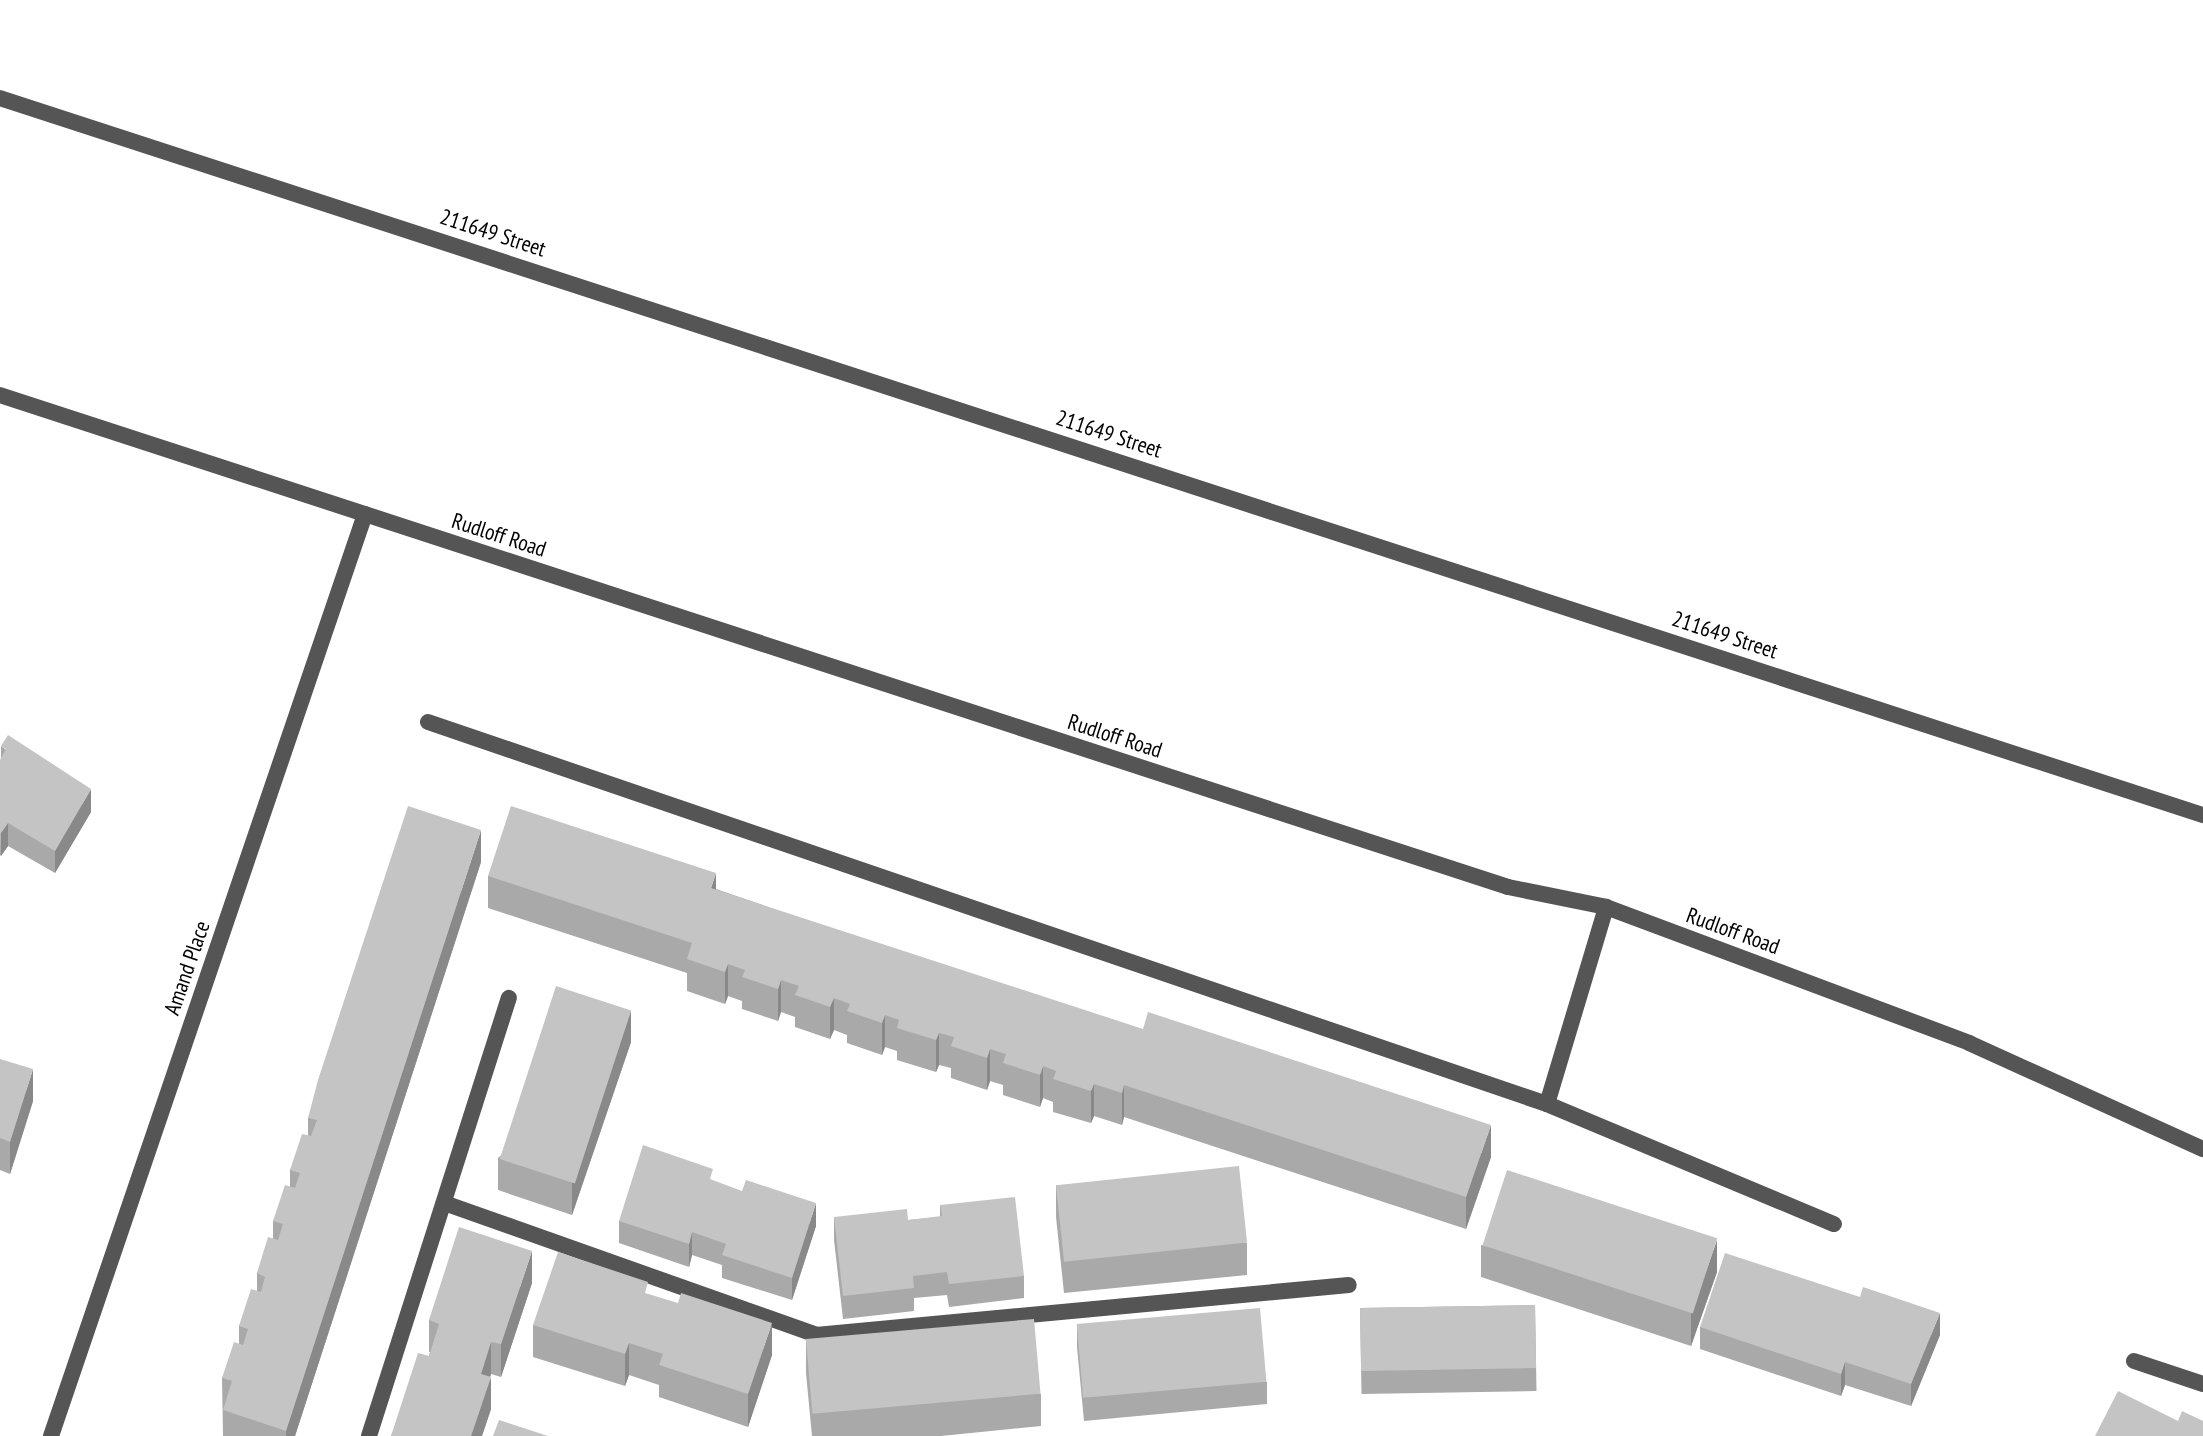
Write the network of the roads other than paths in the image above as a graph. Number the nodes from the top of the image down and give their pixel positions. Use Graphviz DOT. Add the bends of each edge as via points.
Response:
graph roads {
  1 [pos="0,98"];
  2 [pos="0,395"];
  3 [pos="365,514"];
  4 [pos="428,722"];
  5 [pos="2203,815"];
  6 [pos="1606,907"];
  7 [pos="509,998"];
  8 [pos="1547,1104"];
  9 [pos="2203,1149"];
  10 [pos="447,1204"];
  11 [pos="1834,1224"];
  12 [pos="1349,1285"];
  13 [pos="2134,1361"];
  14 [pos="2203,1384"];
  15 [pos="51,1436"];
  16 [pos="369,1436"];
  1 -- 5 [label="street, 211649 Street"];
  2 -- 3 [label="street, Rudloff Road"];
  3 -- 6 [label="street, Rudloff Road" via="1508,887"];
  3 -- 15 [label="street, Amand Place"];
  4 -- 8 [label="street"];
  6 -- 8 [label="street"];
  6 -- 9 [label="street, Rudloff Road" via="1969,1043"];
  7 -- 10 [label="street"];
  8 -- 11 [label="street"];
  10 -- 12 [label="street" via="816,1335"];
  10 -- 16 [label="street"];
  13 -- 14 [label="street"];
}
